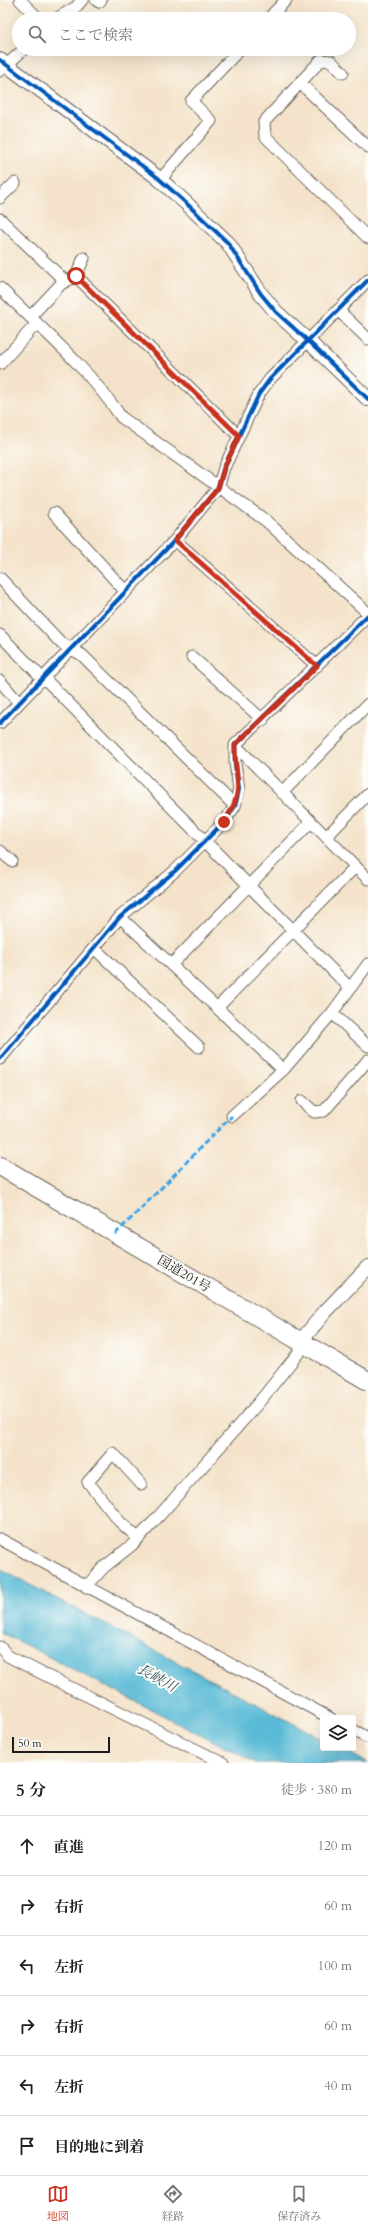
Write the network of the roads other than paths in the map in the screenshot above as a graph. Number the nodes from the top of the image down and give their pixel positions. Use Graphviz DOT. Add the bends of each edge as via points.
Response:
graph roads {
  1 [pos="20,0"];
  2 [pos="82,0"];
  3 [pos="96,0"];
  4 [pos="101,0"];
  5 [pos="286,0"];
  6 [pos="32,12"];
  7 [pos="68,12"];
  8 [pos="275,12"];
  9 [pos="15,56"];
  10 [pos="233,56"];
  11 [pos="2,66"];
  12 [pos="343,73"];
  13 [pos="300,83"];
  14 [pos="368,147"];
  15 [pos="160,180"];
  16 [pos="15,183"];
  17 [pos="0,198"];
  18 [pos="0,219"];
  19 [pos="368,238"];
  20 [pos="84,258"];
  21 [pos="76,276"];
  22 [pos="368,280"];
  23 [pos="65,281"];
  24 [pos="0,288"];
  25 [pos="338,310"];
  26 [pos="33,320"];
  27 [pos="368,339"];
  28 [pos="307,340"];
  29 [pos="0,364"];
  30 [pos="368,399"];
  31 [pos="239,436"];
  32 [pos="218,488"];
  33 [pos="54,513"];
  34 [pos="175,540"];
  35 [pos="0,578"];
  36 [pos="126,592"];
  37 [pos="368,614"];
  38 [pos="0,636"];
  39 [pos="72,648"];
  40 [pos="192,657"];
  41 [pos="317,666"];
  42 [pos="43,678"];
  43 [pos="0,681"];
  44 [pos="19,703"];
  45 [pos="368,704"];
  46 [pos="263,720"];
  47 [pos="0,723"];
  48 [pos="235,745"];
  49 [pos="282,793"];
  50 [pos="368,794"];
  51 [pos="235,806"];
  52 [pos="311,822"];
  53 [pos="326,837"];
  54 [pos="206,841"];
  55 [pos="0,852"];
  56 [pos="12,861"];
  57 [pos="355,867"];
  58 [pos="368,879"];
  59 [pos="248,885"];
  60 [pos="120,917"];
  61 [pos="292,931"];
  62 [pos="94,948"];
  63 [pos="368,964"];
  64 [pos="171,965"];
  65 [pos="346,984"];
  66 [pos="217,1008"];
  67 [pos="332,1012"];
  68 [pos="368,1046"];
  69 [pos="199,1047"];
  70 [pos="0,1059"];
  71 [pos="368,1060"];
  72 [pos="278,1065"];
  73 [pos="302,1101"];
  74 [pos="232,1116"];
  75 [pos="0,1166"];
  76 [pos="368,1267"];
  77 [pos="300,1342"];
  78 [pos="368,1381"];
  79 [pos="141,1484"];
  80 [pos="138,1538"];
  81 [pos="0,1540"];
  82 [pos="86,1587"];
  83 [pos="0,1647"];
  84 [pos="324,1715"];
  85 [pos="356,1732"];
  86 [pos="368,1738"];
  87 [pos="223,1763"];
  1 -- 6 [label="street"];
  2 -- 7 [label="street"];
  3 -- 4 [label="street"];
  5 -- 8 [label="street"];
  9 -- 11 [label="street"];
  10 -- 15 [label="street" via="190,101 210,121"];
  11 -- 15 [label="street"];
  12 -- 13 [label="street" via="331,61 321,60"];
  13 -- 14 [label="street"];
  13 -- 19 [label="street" via="264,122 265,136"];
  15 -- 28 [label="street" via="228,243 271,306"];
  16 -- 17 [label="street"];
  18 -- 23 [label="street"];
  20 -- 21 [label="street"];
  21 -- 23 [label="street"];
  21 -- 31 [label="street"];
  22 -- 25 [label="street"];
  23 -- 26 [label="street"];
  24 -- 26 [label="street"];
  25 -- 27 [label="street"];
  25 -- 28 [label="street"];
  26 -- 29 [label="street"];
  26 -- 32 [label="street" via="81,368 110,400 121,417"];
  28 -- 30 [label="street"];
  28 -- 31 [label="street" via="259,394"];
  31 -- 32 [label="street"];
  32 -- 34 [label="street"];
  32 -- 37 [label="street" via="266,520"];
  33 -- 36 [label="street"];
  34 -- 36 [label="street"];
  34 -- 41 [label="street"];
  35 -- 39 [label="street" via="61,643"];
  36 -- 39 [label="street"];
  37 -- 41 [label="street"];
  38 -- 42 [label="street"];
  39 -- 42 [label="street"];
  39 -- 51 [label="street" via="82,654"];
  40 -- 46 [label="street"];
  41 -- 46 [label="street"];
  42 -- 44 [label="street"];
  42 -- 54 [label="street"];
  43 -- 44 [label="street"];
  44 -- 47 [label="street"];
  45 -- 49 [label="street"];
  46 -- 48 [label="street"];
  48 -- 49 [label="street"];
  48 -- 51 [label="street" via="234,762 239,789"];
  49 -- 52 [label="street"];
  50 -- 53 [label="street"];
  51 -- 54 [label="street"];
  52 -- 53 [label="street"];
  52 -- 59 [label="street"];
  53 -- 57 [label="street"];
  54 -- 59 [label="street"];
  54 -- 60 [label="street"];
  55 -- 56 [label="street"];
  57 -- 58 [label="street"];
  57 -- 61 [label="street"];
  59 -- 61 [label="street"];
  59 -- 64 [label="street"];
  60 -- 62 [label="street"];
  60 -- 64 [label="street"];
  61 -- 65 [label="street"];
  61 -- 66 [label="street"];
  62 -- 69 [label="street"];
  62 -- 70 [label="street"];
  63 -- 67 [label="street"];
  64 -- 66 [label="street"];
  66 -- 72 [label="street"];
  67 -- 68 [label="street"];
  67 -- 74 [label="street" via="284,1069"];
  71 -- 73 [label="street" via="324,1111 314,1112"];
  75 -- 77 [label="highway, 国道201号"];
  76 -- 77 [label="street"];
  77 -- 78 [label="highway, 国道201号"];
  77 -- 80 [label="street" via="300,1351 260,1401"];
  79 -- 80 [label="street" via="113,1454 88,1482 120,1522"];
  80 -- 82 [label="street" via="102,1568"];
  81 -- 82 [label="street"];
  82 -- 84 [label="street"];
  83 -- 87 [label="street" via="8,1656"];
  85 -- 86 [label="street"];
}
